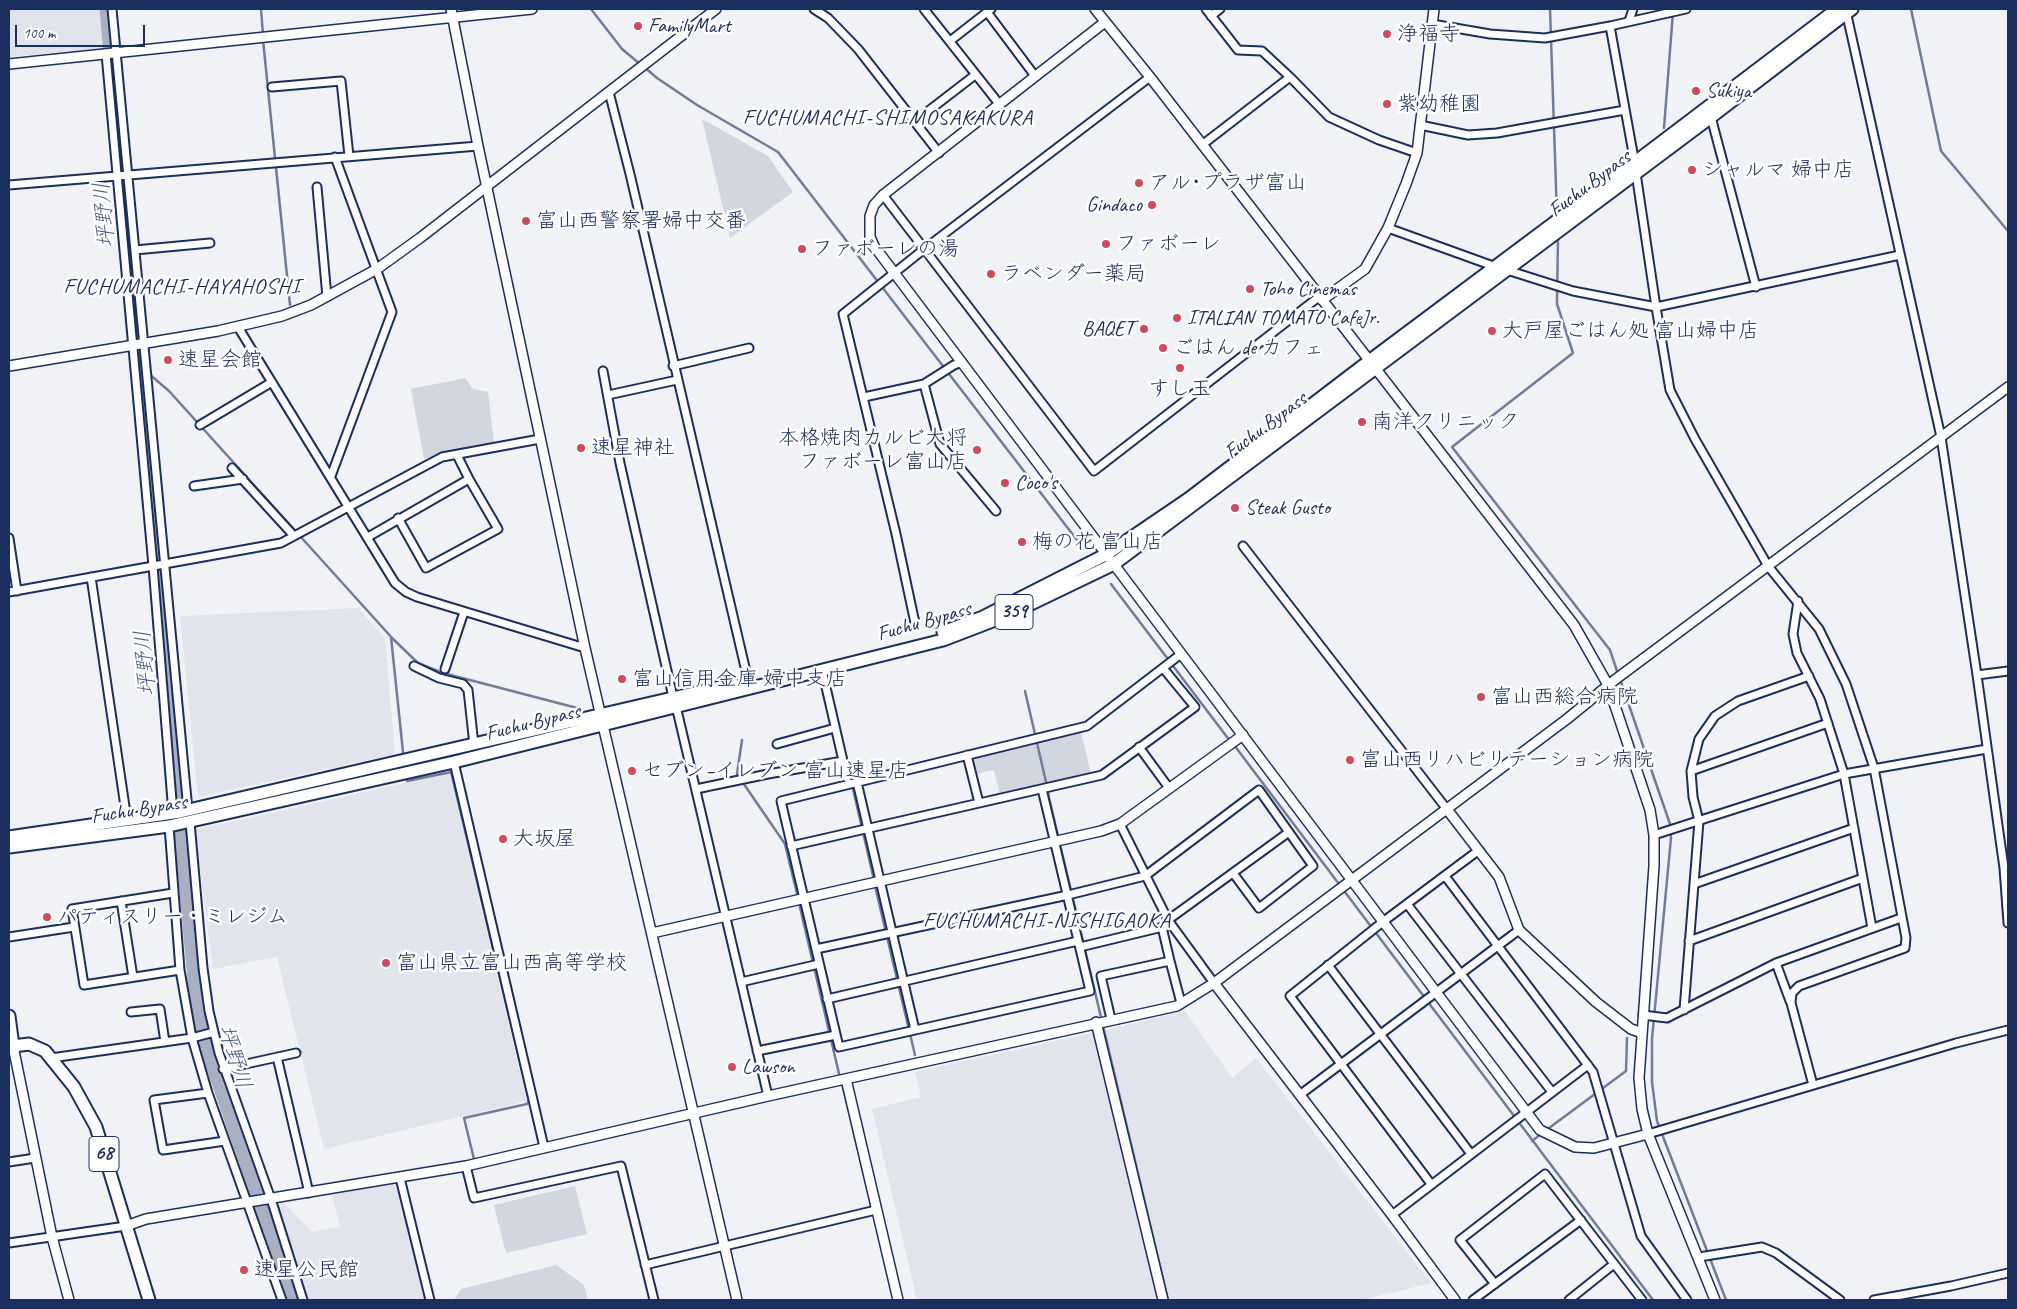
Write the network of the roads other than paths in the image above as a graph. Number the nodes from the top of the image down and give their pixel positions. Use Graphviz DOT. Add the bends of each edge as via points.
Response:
graph roads {
  1 [pos="112,9"];
  2 [pos="532,9"];
  3 [pos="716,9"];
  4 [pos="814,9"];
  5 [pos="924,9"];
  6 [pos="1095,9"];
  7 [pos="1206,9"];
  8 [pos="1220,9"];
  9 [pos="1434,9"];
  10 [pos="1633,9"];
  11 [pos="1686,9"];
  12 [pos="989,10"];
  13 [pos="1845,10"];
  14 [pos="452,13"];
  15 [pos="1211,16"];
  16 [pos="1106,22"];
  17 [pos="1629,22"];
  18 [pos="1432,24"];
  19 [pos="1610,26"];
  20 [pos="950,41"];
  21 [pos="111,53"];
  22 [pos="9,64"];
  23 [pos="975,75"];
  24 [pos="1035,76"];
  25 [pos="1290,76"];
  26 [pos="1150,77"];
  27 [pos="272,87"];
  28 [pos="609,92"];
  29 [pos="1000,106"];
  30 [pos="1625,110"];
  31 [pos="1710,117"];
  32 [pos="914,122"];
  33 [pos="1420,124"];
  34 [pos="1202,145"];
  35 [pos="478,146"];
  36 [pos="939,153"];
  37 [pos="1417,153"];
  38 [pos="349,156"];
  39 [pos="335,157"];
  40 [pos="1635,167"];
  41 [pos="127,174"];
  42 [pos="117,175"];
  43 [pos="9,185"];
  44 [pos="487,185"];
  45 [pos="317,187"];
  46 [pos="883,195"];
  47 [pos="1388,228"];
  48 [pos="210,243"];
  49 [pos="135,250"];
  50 [pos="923,250"];
  51 [pos="1900,255"];
  52 [pos="1496,267"];
  53 [pos="377,269"];
  54 [pos="1507,270"];
  55 [pos="895,273"];
  56 [pos="1756,287"];
  57 [pos="327,297"];
  58 [pos="1321,298"];
  59 [pos="1656,308"];
  60 [pos="238,327"];
  61 [pos="143,343"];
  62 [pos="132,345"];
  63 [pos="749,348"];
  64 [pos="962,362"];
  65 [pos="1372,365"];
  66 [pos="9,366"];
  67 [pos="674,366"];
  68 [pos="603,371"];
  69 [pos="677,380"];
  70 [pos="272,382"];
  71 [pos="924,384"];
  72 [pos="2008,387"];
  73 [pos="608,395"];
  74 [pos="864,397"];
  75 [pos="200,425"];
  76 [pos="1941,437"];
  77 [pos="540,439"];
  78 [pos="457,455"];
  79 [pos="232,468"];
  80 [pos="331,476"];
  81 [pos="243,479"];
  82 [pos="469,479"];
  83 [pos="194,486"];
  84 [pos="349,507"];
  85 [pos="996,511"];
  86 [pos="398,518"];
  87 [pos="294,536"];
  88 [pos="368,537"];
  89 [pos="9,538"];
  90 [pos="1243,546"];
  91 [pos="1107,554"];
  92 [pos="165,564"];
  93 [pos="1114,564"];
  94 [pos="153,566"];
  95 [pos="1768,566"];
  96 [pos="91,577"];
  97 [pos="17,591"];
  98 [pos="9,592"];
  99 [pos="1798,602"];
  100 [pos="464,612"];
  101 [pos="915,623"];
  102 [pos="585,648"];
  103 [pos="1181,654"];
  104 [pos="414,666"];
  105 [pos="1163,668"];
  106 [pos="446,669"];
  107 [pos="822,670"];
  108 [pos="2008,671"];
  109 [pos="1977,675"];
  110 [pos="1809,676"];
  111 [pos="748,680"];
  112 [pos="1608,685"];
  113 [pos="674,702"];
  114 [pos="603,720"];
  115 [pos="1828,722"];
  116 [pos="835,728"];
  117 [pos="1243,734"];
  118 [pos="777,744"];
  119 [pos="474,745"];
  120 [pos="1139,747"];
  121 [pos="1987,748"];
  122 [pos="967,755"];
  123 [pos="843,761"];
  124 [pos="454,762"];
  125 [pos="1874,768"];
  126 [pos="1691,771"];
  127 [pos="1844,774"];
  128 [pos="846,778"];
  129 [pos="856,782"];
  130 [pos="1170,788"];
  131 [pos="696,789"];
  132 [pos="1042,790"];
  133 [pos="979,803"];
  134 [pos="1446,808"];
  135 [pos="173,813"];
  136 [pos="189,816"];
  137 [pos="127,820"];
  138 [pos="1699,821"];
  139 [pos="1120,824"];
  140 [pos="169,826"];
  141 [pos="1854,828"];
  142 [pos="867,829"];
  143 [pos="1288,832"];
  144 [pos="1654,835"];
  145 [pos="9,837"];
  146 [pos="1055,843"];
  147 [pos="791,846"];
  148 [pos="9,847"];
  149 [pos="1478,850"];
  150 [pos="2006,868"];
  151 [pos="1233,873"];
  152 [pos="1145,876"];
  153 [pos="1445,876"];
  154 [pos="1863,878"];
  155 [pos="1351,879"];
  156 [pos="879,883"];
  157 [pos="1694,884"];
  158 [pos="173,893"];
  159 [pos="1068,895"];
  160 [pos="804,899"];
  161 [pos="121,901"];
  162 [pos="1407,904"];
  163 [pos="725,917"];
  164 [pos="1901,918"];
  165 [pos="1384,921"];
  166 [pos="1169,923"];
  167 [pos="2008,923"];
  168 [pos="74,926"];
  169 [pos="1162,927"];
  170 [pos="1872,928"];
  171 [pos="1519,930"];
  172 [pos="652,933"];
  173 [pos="891,934"];
  174 [pos="9,937"];
  175 [pos="1689,941"];
  176 [pos="1079,944"];
  177 [pos="1498,946"];
  178 [pos="816,949"];
  179 [pos="1170,961"];
  180 [pos="1776,963"];
  181 [pos="819,964"];
  182 [pos="1328,966"];
  183 [pos="180,970"];
  184 [pos="1462,974"];
  185 [pos="133,977"];
  186 [pos="741,982"];
  187 [pos="902,982"];
  188 [pos="1214,983"];
  189 [pos="1437,993"];
  190 [pos="828,998"];
  191 [pos="1181,1003"];
  192 [pos="1791,1003"];
  193 [pos="1684,1010"];
  194 [pos="131,1012"];
  195 [pos="1643,1015"];
  196 [pos="9,1016"];
  197 [pos="1111,1019"];
  198 [pos="1096,1022"];
  199 [pos="915,1030"];
  200 [pos="2008,1030"];
  201 [pos="214,1032"];
  202 [pos="1642,1033"];
  203 [pos="836,1035"];
  204 [pos="1381,1035"];
  205 [pos="192,1038"];
  206 [pos="165,1042"];
  207 [pos="11,1046"];
  208 [pos="757,1051"];
  209 [pos="296,1053"];
  210 [pos="277,1057"];
  211 [pos="51,1058"];
  212 [pos="1341,1065"];
  213 [pos="1588,1065"];
  214 [pos="223,1069"];
  215 [pos="846,1079"];
  216 [pos="1813,1085"];
  217 [pos="1552,1092"];
  218 [pos="208,1093"];
  219 [pos="1301,1094"];
  220 [pos="768,1096"];
  221 [pos="1526,1112"];
  222 [pos="693,1113"];
  223 [pos="1648,1134"];
  224 [pos="225,1140"];
  225 [pos="1614,1144"];
  226 [pos="544,1147"];
  227 [pos="1471,1154"];
  228 [pos="35,1158"];
  229 [pos="9,1162"];
  230 [pos="466,1166"];
  231 [pos="400,1178"];
  232 [pos="1432,1184"];
  233 [pos="309,1193"];
  234 [pos="271,1199"];
  235 [pos="248,1202"];
  236 [pos="876,1210"];
  237 [pos="1392,1215"];
  238 [pos="1581,1220"];
  239 [pos="126,1226"];
  240 [pos="52,1237"];
  241 [pos="9,1243"];
  242 [pos="724,1246"];
  243 [pos="1698,1257"];
  244 [pos="1614,1264"];
  245 [pos="646,1265"];
  246 [pos="2008,1273"];
  247 [pos="1495,1284"];
  248 [pos="1578,1297"];
  249 [pos="69,1300"];
  250 [pos="149,1300"];
  251 [pos="282,1300"];
  252 [pos="303,1300"];
  253 [pos="430,1300"];
  254 [pos="654,1300"];
  255 [pos="737,1300"];
  256 [pos="898,1300"];
  257 [pos="1163,1300"];
  258 [pos="1455,1300"];
  259 [pos="1473,1300"];
  260 [pos="1569,1300"];
  261 [pos="1642,1300"];
  262 [pos="1687,1300"];
  263 [pos="1715,1300"];
  264 [pos="1840,1300"];
  265 [pos="1874,1300"];
  1 -- 21 [label="street"];
  2 -- 14 [label="street"];
  3 -- 28 [label="street"];
  4 -- 32 [label="street" via="828,18 858,49"];
  5 -- 20 [label="street"];
  6 -- 16 [label="street"];
  7 -- 15 [label="street"];
  8 -- 15 [label="street"];
  9 -- 18 [label="street"];
  10 -- 17 [label="street"];
  11 -- 17 [label="street"];
  12 -- 20 [label="street"];
  12 -- 24 [label="street"];
  13 -- 31 [label="main road, Fuchu Bypass / 359"];
  13 -- 40 [label="main road, Fuchu Bypass / 359"];
  13 -- 51 [label="street"];
  14 -- 21 [label="street"];
  14 -- 35 [label="street"];
  15 -- 25 [label="street" via="1238,50 1262,51"];
  16 -- 24 [label="street"];
  16 -- 26 [label="street"];
  17 -- 19 [label="street"];
  18 -- 19 [label="street" via="1490,34 1546,38"];
  18 -- 33 [label="street"];
  19 -- 30 [label="street"];
  20 -- 23 [label="street"];
  21 -- 22 [label="street"];
  21 -- 41 [label="street"];
  21 -- 42 [label="street"];
  23 -- 29 [label="street"];
  23 -- 32 [label="street"];
  24 -- 29 [label="street"];
  25 -- 34 [label="street"];
  25 -- 37 [label="street" via="1329,117"];
  26 -- 34 [label="street"];
  26 -- 50 [label="street"];
  27 -- 38 [label="street" via="341,81"];
  28 -- 44 [label="street"];
  28 -- 67 [label="street"];
  29 -- 36 [label="street"];
  30 -- 33 [label="street" via="1468,135"];
  30 -- 40 [label="street"];
  31 -- 40 [label="main road, Fuchu Bypass / 359"];
  31 -- 56 [label="street"];
  32 -- 36 [label="street"];
  33 -- 37 [label="street"];
  34 -- 58 [label="street"];
  35 -- 38 [label="street"];
  35 -- 44 [label="street"];
  36 -- 46 [label="street"];
  37 -- 47 [label="street"];
  38 -- 39 [label="street"];
  39 -- 41 [label="street"];
  39 -- 53 [label="street"];
  40 -- 52 [label="main road, Fuchu Bypass / 359"];
  40 -- 54 [label="main road, Fuchu Bypass / 359"];
  40 -- 59 [label="street"];
  41 -- 42 [label="street"];
  41 -- 49 [label="street"];
  42 -- 43 [label="street"];
  42 -- 62 [label="street"];
  44 -- 53 [label="street"];
  44 -- 77 [label="street"];
  45 -- 57 [label="street"];
  46 -- 50 [label="street"];
  46 -- 55 [label="street" via="870,216 870,237"];
  47 -- 52 [label="street"];
  47 -- 58 [label="street" via="1365,268"];
  48 -- 49 [label="street"];
  49 -- 61 [label="street"];
  50 -- 55 [label="street"];
  50 -- 58 [label="street" via="1094,471"];
  51 -- 56 [label="street"];
  51 -- 76 [label="street"];
  52 -- 65 [label="main road, Fuchu Bypass / 359"];
  53 -- 57 [label="street"];
  53 -- 80 [label="street" via="392,312"];
  54 -- 59 [label="street" via="1573,291"];
  54 -- 65 [label="main road, Fuchu Bypass / 359"];
  55 -- 64 [label="street"];
  55 -- 74 [label="street" via="843,314"];
  56 -- 59 [label="street"];
  57 -- 60 [label="street" via="282,316"];
  58 -- 65 [label="street"];
  59 -- 95 [label="street" via="1670,390"];
  60 -- 61 [label="street"];
  60 -- 70 [label="street"];
  61 -- 62 [label="street"];
  61 -- 92 [label="street"];
  62 -- 66 [label="street"];
  62 -- 94 [label="street"];
  63 -- 67 [label="street"];
  64 -- 71 [label="street"];
  64 -- 91 [label="street"];
  65 -- 91 [label="main road, Fuchu Bypass / 359"];
  65 -- 93 [label="main road, Fuchu Bypass / 359"];
  65 -- 112 [label="street" via="1574,625"];
  67 -- 69 [label="street"];
  68 -- 73 [label="street"];
  69 -- 73 [label="street"];
  69 -- 111 [label="street"];
  70 -- 75 [label="street"];
  70 -- 80 [label="street"];
  71 -- 74 [label="street"];
  71 -- 85 [label="street" via="940,444"];
  72 -- 76 [label="street"];
  73 -- 113 [label="street" via="620,463"];
  74 -- 101 [label="street"];
  76 -- 95 [label="street"];
  76 -- 109 [label="street"];
  77 -- 78 [label="street"];
  77 -- 102 [label="street"];
  78 -- 82 [label="street"];
  78 -- 84 [label="street" via="442,457"];
  79 -- 81 [label="street"];
  80 -- 84 [label="street"];
  81 -- 83 [label="street"];
  81 -- 87 [label="street"];
  82 -- 86 [label="street"];
  82 -- 86 [label="street" via="498,529 426,568"];
  84 -- 87 [label="street"];
  84 -- 88 [label="street"];
  86 -- 88 [label="street"];
  87 -- 92 [label="street" via="281,544"];
  88 -- 100 [label="street" via="395,583 406,592"];
  89 -- 97 [label="street"];
  90 -- 134 [label="street"];
  91 -- 93 [label="street"];
  91 -- 111 [label="main road, Fuchu Bypass / 359" via="983,618 940,633"];
  92 -- 94 [label="street"];
  92 -- 136 [label="street"];
  93 -- 103 [label="street"];
  93 -- 107 [label="main road, Fuchu Bypass / 359" via="962,634"];
  94 -- 96 [label="street"];
  94 -- 135 [label="street"];
  95 -- 99 [label="street"];
  95 -- 112 [label="street"];
  96 -- 97 [label="street"];
  96 -- 137 [label="street"];
  97 -- 98 [label="street"];
  99 -- 110 [label="street" via="1792,634"];
  99 -- 125 [label="street" via="1819,628 1846,684"];
  100 -- 102 [label="street"];
  100 -- 106 [label="street"];
  102 -- 114 [label="street"];
  103 -- 105 [label="street"];
  103 -- 117 [label="street"];
  104 -- 119 [label="street" via="439,678 463,684 468,690"];
  105 -- 120 [label="street" via="1195,707"];
  105 -- 122 [label="street" via="1087,726"];
  107 -- 113 [label="main road, Fuchu Bypass / 359"];
  107 -- 116 [label="street"];
  108 -- 109 [label="street"];
  109 -- 121 [label="street"];
  110 -- 115 [label="street"];
  110 -- 126 [label="street" via="1738,701 1715,716 1699,739"];
  111 -- 113 [label="main road, Fuchu Bypass / 359"];
  112 -- 134 [label="street"];
  112 -- 144 [label="street" via="1647,801"];
  113 -- 114 [label="main road, Fuchu Bypass / 359"];
  113 -- 131 [label="street"];
  114 -- 119 [label="main road, Fuchu Bypass / 359"];
  114 -- 124 [label="main road, Fuchu Bypass / 359"];
  114 -- 172 [label="street"];
  115 -- 126 [label="street"];
  115 -- 127 [label="street"];
  116 -- 118 [label="street"];
  116 -- 123 [label="street"];
  117 -- 130 [label="street"];
  117 -- 155 [label="street"];
  119 -- 136 [label="main road, Fuchu Bypass / 359"];
  120 -- 130 [label="street"];
  120 -- 132 [label="street" via="1102,775"];
  121 -- 125 [label="street"];
  121 -- 150 [label="street"];
  122 -- 129 [label="street"];
  122 -- 133 [label="street"];
  123 -- 128 [label="street"];
  123 -- 131 [label="street"];
  124 -- 136 [label="main road, Fuchu Bypass / 359"];
  124 -- 226 [label="street"];
  125 -- 127 [label="street"];
  125 -- 164 [label="street"];
  126 -- 138 [label="street"];
  127 -- 138 [label="street"];
  127 -- 141 [label="street"];
  129 -- 142 [label="street"];
  129 -- 147 [label="street" via="781,801"];
  130 -- 139 [label="street"];
  131 -- 163 [label="street"];
  132 -- 133 [label="street"];
  132 -- 146 [label="street"];
  133 -- 142 [label="street"];
  134 -- 149 [label="street"];
  134 -- 155 [label="street"];
  135 -- 136 [label="main road, Fuchu Bypass / 359"];
  135 -- 137 [label="main road, Fuchu Bypass / 359"];
  136 -- 140 [label="main road, Fuchu Bypass / 359"];
  136 -- 201 [label="street" via="203,968"];
  137 -- 145 [label="main road, Fuchu Bypass / 359"];
  138 -- 144 [label="street"];
  138 -- 157 [label="street"];
  139 -- 146 [label="street"];
  139 -- 152 [label="street"];
  140 -- 148 [label="main road, Fuchu Bypass / 359"];
  140 -- 158 [label="street"];
  141 -- 154 [label="street"];
  141 -- 157 [label="street"];
  142 -- 147 [label="street"];
  142 -- 156 [label="street"];
  143 -- 151 [label="street"];
  143 -- 151 [label="street" via="1313,866 1259,908"];
  143 -- 152 [label="street" via="1259,790"];
  144 -- 195 [label="street"];
  146 -- 156 [label="street"];
  146 -- 159 [label="street"];
  147 -- 160 [label="street"];
  149 -- 153 [label="street"];
  149 -- 171 [label="street" via="1499,877"];
  150 -- 167 [label="street"];
  151 -- 166 [label="street"];
  152 -- 159 [label="street"];
  152 -- 166 [label="street"];
  153 -- 162 [label="street"];
  153 -- 177 [label="street"];
  154 -- 170 [label="street"];
  154 -- 175 [label="street"];
  155 -- 165 [label="street"];
  155 -- 188 [label="street"];
  156 -- 160 [label="street"];
  156 -- 173 [label="street"];
  157 -- 175 [label="street"];
  158 -- 161 [label="street"];
  158 -- 183 [label="street"];
  159 -- 173 [label="street"];
  159 -- 176 [label="street"];
  160 -- 163 [label="street"];
  160 -- 178 [label="street"];
  161 -- 168 [label="street" via="72,909"];
  161 -- 185 [label="street"];
  162 -- 165 [label="street"];
  162 -- 184 [label="street"];
  163 -- 172 [label="street"];
  163 -- 186 [label="street"];
  164 -- 170 [label="street"];
  164 -- 192 [label="street" via="1905,948 1799,986 1792,993"];
  165 -- 182 [label="street"];
  165 -- 189 [label="street"];
  166 -- 169 [label="street"];
  166 -- 188 [label="street"];
  168 -- 174 [label="street"];
  168 -- 185 [label="street" via="84,984"];
  169 -- 176 [label="street"];
  169 -- 179 [label="street"];
  170 -- 180 [label="street"];
  171 -- 177 [label="street"];
  171 -- 202 [label="street" via="1596,1002 1631,1030"];
  172 -- 222 [label="street"];
  173 -- 178 [label="street"];
  173 -- 187 [label="street"];
  175 -- 193 [label="street"];
  176 -- 187 [label="street"];
  176 -- 199 [label="street" via="1090,991"];
  177 -- 184 [label="street"];
  177 -- 213 [label="street"];
  178 -- 181 [label="street"];
  179 -- 191 [label="street"];
  179 -- 197 [label="street" via="1101,976"];
  180 -- 192 [label="street"];
  180 -- 193 [label="street"];
  181 -- 186 [label="street"];
  181 -- 190 [label="street"];
  182 -- 204 [label="street"];
  182 -- 212 [label="street" via="1290,996"];
  183 -- 185 [label="street"];
  183 -- 205 [label="street"];
  184 -- 189 [label="street"];
  184 -- 217 [label="street"];
  186 -- 208 [label="street"];
  187 -- 190 [label="street"];
  187 -- 199 [label="street"];
  188 -- 191 [label="street"];
  188 -- 219 [label="street"];
  189 -- 204 [label="street"];
  189 -- 221 [label="street"];
  190 -- 203 [label="street"];
  191 -- 197 [label="street"];
  192 -- 216 [label="street"];
  193 -- 195 [label="street" via="1667,1018"];
  194 -- 206 [label="street" via="160,1009"];
  195 -- 202 [label="street"];
  196 -- 207 [label="main road"];
  197 -- 198 [label="street"];
  198 -- 215 [label="street"];
  198 -- 257 [label="street"];
  199 -- 203 [label="street" via="839,1047"];
  200 -- 216 [label="street"];
  201 -- 205 [label="street"];
  201 -- 214 [label="street"];
  202 -- 223 [label="street" via="1639,1078"];
  203 -- 208 [label="street"];
  204 -- 212 [label="street"];
  204 -- 227 [label="street"];
  205 -- 206 [label="street"];
  205 -- 218 [label="street"];
  206 -- 211 [label="street"];
  207 -- 211 [label="main road, 68" via="29,1044 45,1051"];
  207 -- 228 [label="street"];
  208 -- 220 [label="street"];
  209 -- 210 [label="street"];
  210 -- 214 [label="street"];
  210 -- 233 [label="street"];
  211 -- 239 [label="main road, 68" via="74,1087 96,1127"];
  212 -- 219 [label="street"];
  212 -- 232 [label="street"];
  213 -- 217 [label="street"];
  213 -- 225 [label="street" via="1593,1072"];
  214 -- 234 [label="street"];
  215 -- 220 [label="street"];
  215 -- 236 [label="street"];
  216 -- 223 [label="street"];
  217 -- 221 [label="street"];
  218 -- 224 [label="street"];
  218 -- 224 [label="street" via="154,1100 163,1150"];
  219 -- 237 [label="street"];
  220 -- 222 [label="street"];
  221 -- 225 [label="street" via="1540,1130 1575,1147"];
  221 -- 227 [label="street"];
  222 -- 226 [label="street"];
  222 -- 242 [label="street"];
  223 -- 225 [label="street"];
  223 -- 243 [label="street"];
  224 -- 235 [label="street"];
  225 -- 262 [label="street" via="1641,1236"];
  226 -- 230 [label="street"];
  227 -- 232 [label="street"];
  228 -- 229 [label="street"];
  228 -- 240 [label="street"];
  230 -- 231 [label="street"];
  230 -- 245 [label="street" via="474,1198 621,1166"];
  231 -- 233 [label="street"];
  231 -- 253 [label="street"];
  232 -- 237 [label="street"];
  233 -- 234 [label="street"];
  234 -- 235 [label="street"];
  234 -- 252 [label="street"];
  235 -- 239 [label="street" via="146,1218"];
  235 -- 251 [label="street"];
  236 -- 242 [label="street"];
  236 -- 256 [label="street"];
  237 -- 258 [label="street"];
  238 -- 244 [label="street"];
  238 -- 247 [label="street"];
  238 -- 247 [label="street" via="1546,1174 1460,1240"];
  239 -- 240 [label="street"];
  239 -- 250 [label="main road, 68"];
  240 -- 241 [label="street"];
  240 -- 249 [label="street"];
  242 -- 245 [label="street"];
  242 -- 255 [label="street"];
  243 -- 263 [label="street"];
  243 -- 264 [label="street" via="1762,1247 1776,1252"];
  244 -- 248 [label="street"];
  244 -- 261 [label="street"];
  245 -- 254 [label="street"];
  246 -- 265 [label="street"];
  247 -- 259 [label="street"];
  248 -- 260 [label="street"];
}
